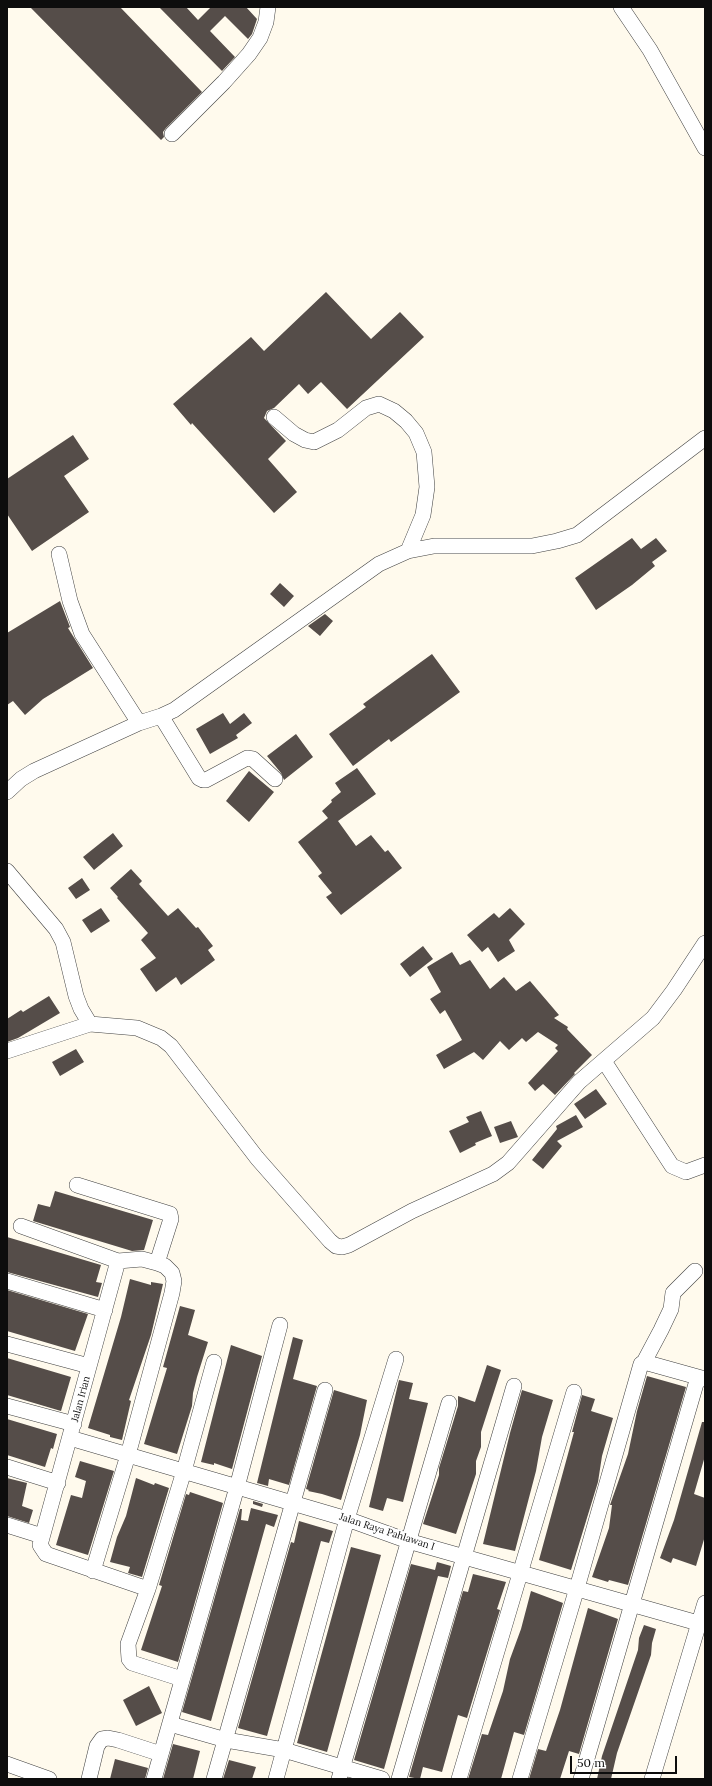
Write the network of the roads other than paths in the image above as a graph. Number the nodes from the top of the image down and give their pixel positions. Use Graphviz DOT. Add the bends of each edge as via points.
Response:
graph roads {
  1 [pos="268,7"];
  2 [pos="620,7"];
  3 [pos="172,134"];
  4 [pos="705,148"];
  5 [pos="274,418"];
  6 [pos="705,438"];
  7 [pos="408,551"];
  8 [pos="60,554"];
  9 [pos="162,716"];
  10 [pos="139,723"];
  11 [pos="275,779"];
  12 [pos="7,792"];
  13 [pos="7,871"];
  14 [pos="705,943"];
  15 [pos="90,1024"];
  16 [pos="7,1052"];
  17 [pos="604,1061"];
  18 [pos="705,1164"];
  19 [pos="77,1186"];
  20 [pos="22,1226"];
  21 [pos="118,1261"];
  22 [pos="157,1263"];
  23 [pos="694,1271"];
  24 [pos="7,1281"];
  25 [pos="104,1310"];
  26 [pos="280,1325"];
  27 [pos="7,1344"];
  28 [pos="396,1359"];
  29 [pos="214,1362"];
  30 [pos="644,1362"];
  31 [pos="89,1366"];
  32 [pos="702,1378"];
  33 [pos="514,1386"];
  34 [pos="325,1390"];
  35 [pos="574,1392"];
  36 [pos="449,1403"];
  37 [pos="7,1406"];
  38 [pos="72,1431"];
  39 [pos="128,1455"];
  40 [pos="7,1467"];
  41 [pos="184,1471"];
  42 [pos="58,1483"];
  43 [pos="237,1487"];
  44 [pos="291,1503"];
  45 [pos="347,1519"];
  46 [pos="7,1525"];
  47 [pos="42,1536"];
  48 [pos="408,1541"];
  49 [pos="465,1556"];
  50 [pos="93,1570"];
  51 [pos="520,1572"];
  52 [pos="577,1588"];
  53 [pos="148,1589"];
  54 [pos="705,1603"];
  55 [pos="631,1604"];
  56 [pos="702,1625"];
  57 [pos="182,1679"];
  58 [pos="170,1724"];
  59 [pos="226,1740"];
  60 [pos="284,1750"];
  61 [pos="161,1754"];
  62 [pos="7,1764"];
  63 [pos="341,1773"];
  64 [pos="31,1776"];
  65 [pos="49,1779"];
  66 [pos="89,1779"];
  67 [pos="154,1779"];
  68 [pos="214,1779"];
  69 [pos="276,1779"];
  70 [pos="382,1779"];
  71 [pos="400,1779"];
  72 [pos="459,1779"];
  73 [pos="520,1779"];
  74 [pos="581,1779"];
  75 [pos="652,1779"];
  1 -- 3 [label="street" via="260,38 249,54"];
  2 -- 4 [label="street" via="654,56"];
  5 -- 7 [label="street" via="294,434 314,442 338,430 366,408 379,404 394,411 406,421 416,433 424,452 427,487 423,515"];
  6 -- 7 [label="street" via="587,528 569,538 532,546 434,546"];
  7 -- 9 [label="street" via="379,564"];
  8 -- 10 [label="street" via="70,601 82,634"];
  9 -- 10 [label="street"];
  9 -- 11 [label="street" via="199,778 206,780 247,758"];
  10 -- 12 [label="street" via="34,771"];
  13 -- 15 [label="street" via="56,929 63,942 76,996"];
  14 -- 17 [label="street" via="653,1018"];
  15 -- 16 [label="street"];
  15 -- 17 [label="street" via="137,1028 161,1038 171,1046 257,1158 330,1241 342,1247 349,1246 412,1211 493,1174 508,1163 579,1082"];
  17 -- 18 [label="street" via="672,1166 686,1172"];
  19 -- 22 [label="street" via="170,1214 171,1219"];
  20 -- 21 [label="street"];
  21 -- 22 [label="street" via="142,1259"];
  21 -- 25 [label="street, Jalan Irian"];
  22 -- 39 [label="street" via="172,1273 174,1281"];
  23 -- 30 [label="street" via="673,1293 671,1309"];
  24 -- 25 [label="street"];
  25 -- 31 [label="street, Jalan Irian"];
  26 -- 43 [label="street"];
  27 -- 31 [label="street"];
  28 -- 45 [label="street"];
  29 -- 41 [label="street"];
  30 -- 32 [label="street"];
  30 -- 52 [label="street" via="638,1373"];
  31 -- 38 [label="street, Jalan Irian"];
  32 -- 55 [label="street"];
  33 -- 49 [label="street"];
  34 -- 44 [label="street"];
  35 -- 51 [label="street"];
  36 -- 48 [label="street"];
  37 -- 38 [label="street, Jalan Raya Pahlawan I"];
  38 -- 39 [label="street, Jalan Raya Pahlawan I"];
  38 -- 42 [label="street, Jalan Irian"];
  39 -- 41 [label="street, Jalan Raya Pahlawan I"];
  39 -- 50 [label="street"];
  40 -- 42 [label="street"];
  41 -- 43 [label="street, Jalan Raya Pahlawan I"];
  41 -- 53 [label="street"];
  42 -- 47 [label="street, Jalan Irian"];
  43 -- 44 [label="street, Jalan Raya Pahlawan I"];
  43 -- 57 [label="street"];
  44 -- 45 [label="street, Jalan Raya Pahlawan I"];
  44 -- 59 [label="street"];
  45 -- 48 [label="street, Jalan Raya Pahlawan I"];
  45 -- 60 [label="street"];
  46 -- 47 [label="street"];
  47 -- 50 [label="street, Jalan Irian" via="40,1545 46,1554"];
  48 -- 49 [label="street, Jalan Raya Pahlawan I"];
  48 -- 63 [label="street"];
  49 -- 51 [label="street, Jalan Raya Pahlawan I"];
  49 -- 71 [label="street"];
  50 -- 53 [label="street, Jalan Irian"];
  51 -- 52 [label="street, Jalan Raya Pahlawan I"];
  51 -- 72 [label="street"];
  52 -- 55 [label="street, Jalan Raya Pahlawan I"];
  52 -- 73 [label="street"];
  53 -- 57 [label="street" via="128,1644 129,1659 132,1663"];
  54 -- 56 [label="street"];
  55 -- 56 [label="street, Jalan Raya Pahlawan I"];
  55 -- 74 [label="street"];
  56 -- 75 [label="street"];
  57 -- 58 [label="street"];
  58 -- 59 [label="street"];
  58 -- 61 [label="street"];
  59 -- 60 [label="street"];
  59 -- 68 [label="street"];
  60 -- 63 [label="street"];
  60 -- 69 [label="street"];
  61 -- 66 [label="street" via="118,1740 102,1739 97,1746"];
  61 -- 67 [label="street"];
  62 -- 64 [label="street"];
  63 -- 70 [label="street"];
  64 -- 65 [label="street"];
}
